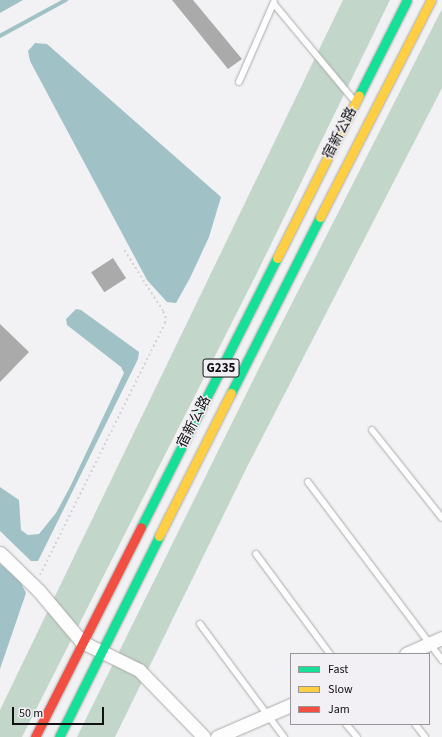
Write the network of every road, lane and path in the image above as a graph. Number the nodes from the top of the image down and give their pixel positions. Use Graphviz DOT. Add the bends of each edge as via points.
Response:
graph roads {
  1 [pos="407,0"];
  2 [pos="431,0"];
  3 [pos="274,2"];
  4 [pos="239,82"];
  5 [pos="355,103"];
  6 [pos="123,248"];
  7 [pos="372,430"];
  8 [pos="308,482"];
  9 [pos="442,518"];
  10 [pos="0,553"];
  11 [pos="256,554"];
  12 [pos="34,587"];
  13 [pos="200,624"];
  14 [pos="442,638"];
  15 [pos="82,642"];
  16 [pos="429,644"];
  17 [pos="101,651"];
  18 [pos="329,653"];
  19 [pos="408,653"];
  20 [pos="442,660"];
  21 [pos="290,705"];
  22 [pos="268,715"];
  23 [pos="347,725"];
  24 [pos="416,725"];
  25 [pos="35,737"];
  26 [pos="59,737"];
  27 [pos="204,737"];
  28 [pos="217,737"];
  29 [pos="284,737"];
  30 [pos="357,737"];
  31 [pos="425,737"];
  1 -- 5 [label="highway, 宿新公路 / G235"];
  2 -- 17 [label="highway, 宿新公路"];
  3 -- 4 [label="lane"];
  3 -- 5 [label="lane"];
  5 -- 15 [label="highway, 宿新公路 / G235"];
  6 -- 12 [label="path" via="163,311 165,323"];
  7 -- 9 [label="lane"];
  8 -- 16 [label="lane"];
  10 -- 12 [label="street"];
  11 -- 18 [label="lane"];
  12 -- 15 [label="street"];
  13 -- 22 [label="lane"];
  14 -- 16 [label="street"];
  15 -- 17 [label="street"];
  15 -- 25 [label="highway, 宿新公路 / G235"];
  16 -- 19 [label="street"];
  16 -- 20 [label="lane"];
  17 -- 26 [label="highway, 宿新公路"];
  17 -- 27 [label="street" via="139,670"];
  21 -- 22 [label="street"];
  22 -- 28 [label="street"];
  22 -- 29 [label="lane"];
  23 -- 30 [label="lane"];
  24 -- 31 [label="lane"];
}
